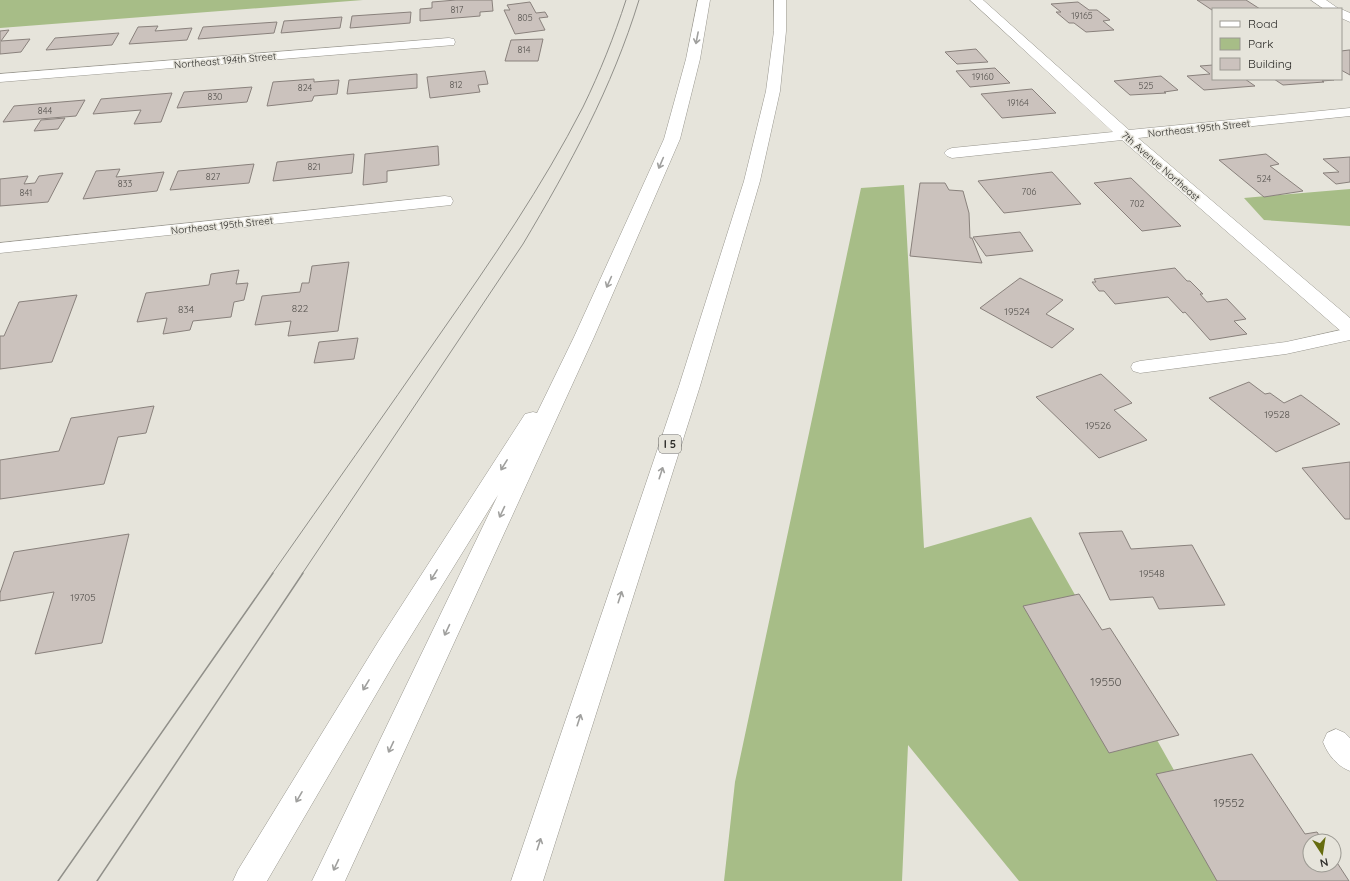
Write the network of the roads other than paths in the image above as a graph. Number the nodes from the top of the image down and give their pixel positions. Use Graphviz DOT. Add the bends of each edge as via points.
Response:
graph roads {
  1 [pos="704,0"];
  2 [pos="780,0"];
  3 [pos="976,0"];
  4 [pos="1317,0"];
  5 [pos="1331,8"];
  6 [pos="449,42"];
  7 [pos="0,78"];
  8 [pos="1350,112"];
  9 [pos="1125,135"];
  10 [pos="952,153"];
  11 [pos="445,201"];
  12 [pos="0,248"];
  13 [pos="1350,328"];
  14 [pos="1350,334"];
  15 [pos="584,337"];
  16 [pos="1140,366"];
  17 [pos="249,881"];
  18 [pos="328,881"];
  19 [pos="527,881"];
  1 -- 15 [label="main road, one-way" via="693,59 672,139"];
  19 -- 2 [label="main road, I 5, one-way" via="701,352 754,175 777,67"];
  3 -- 9 [label="main road, 7th Avenue Northeast"];
  4 -- 5 [label="main road"];
  6 -- 7 [label="main road, Northeast 194th Street"];
  8 -- 9 [label="main road, Northeast 195th Street"];
  9 -- 10 [label="main road, Northeast 195th Street"];
  9 -- 13 [label="main road, 7th Avenue Northeast"];
  11 -- 12 [label="main road, Northeast 195th Street"];
  14 -- 16 [label="lane" via="1286,348"];
  15 -- 17 [label="main road, one-way" via="387,651"];
  15 -- 18 [label="main road, one-way"];
}
